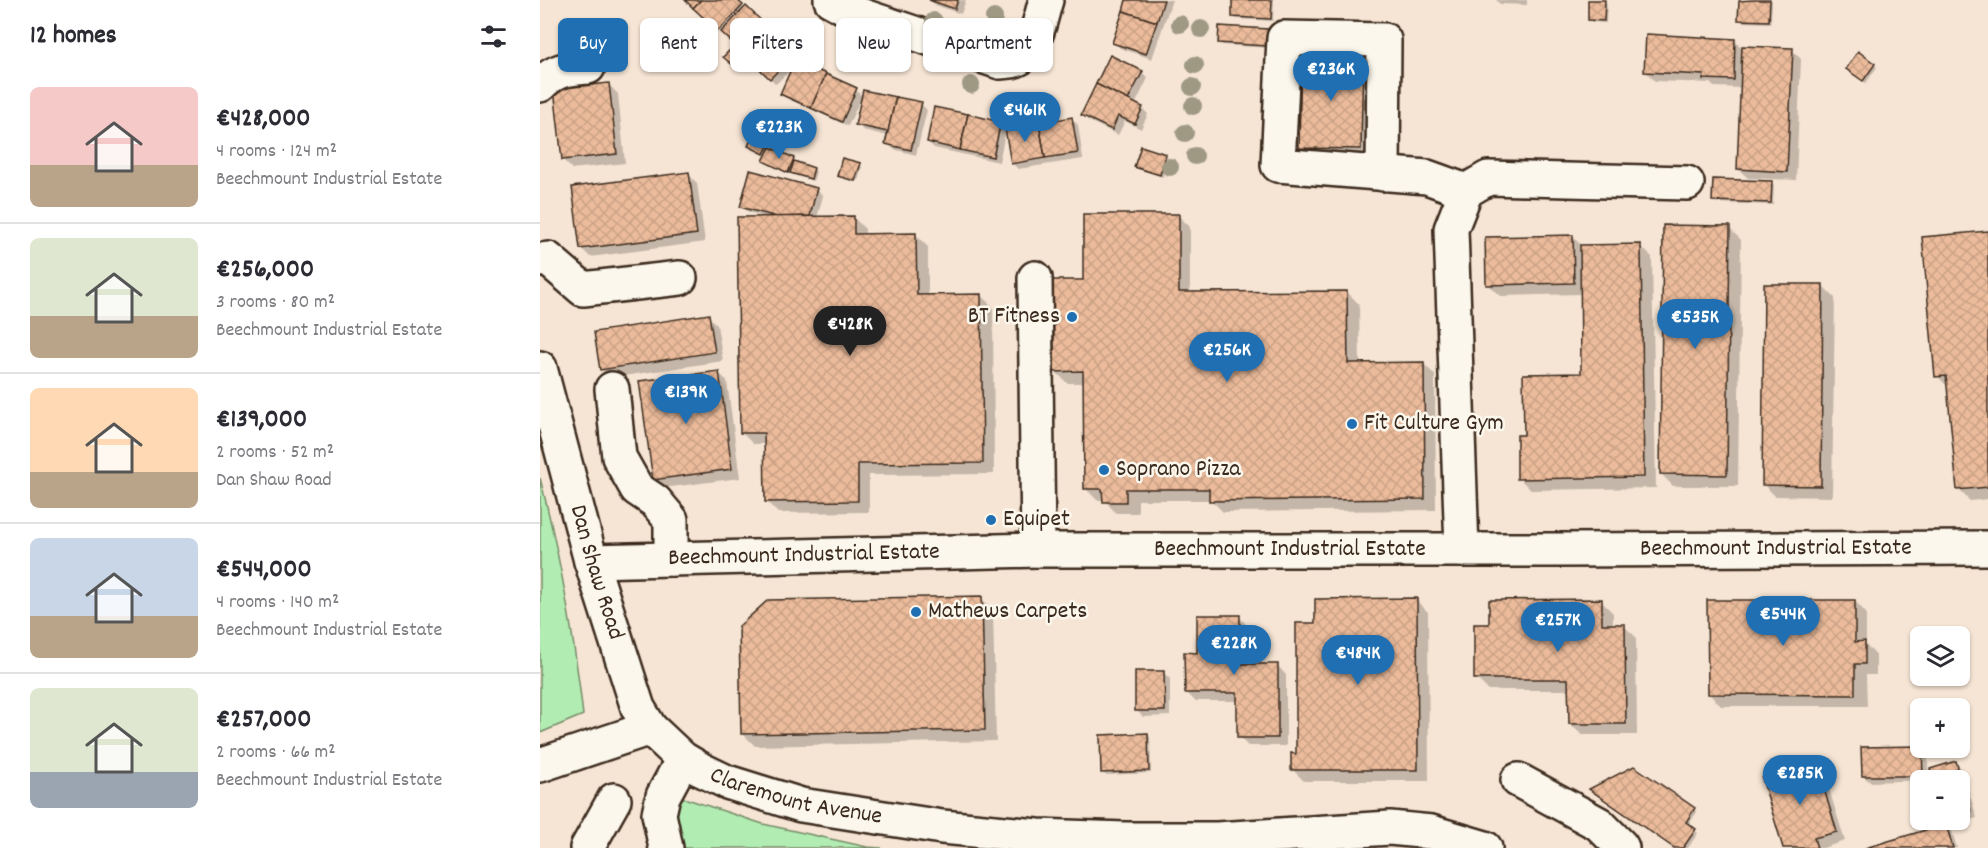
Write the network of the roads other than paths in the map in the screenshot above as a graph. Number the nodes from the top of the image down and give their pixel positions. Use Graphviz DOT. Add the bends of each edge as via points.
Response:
graph roads {
  1 [pos="831,0"];
  2 [pos="1046,0"];
  3 [pos="558,72"];
  4 [pos="540,85"];
  5 [pos="1383,174"];
  6 [pos="1687,183"];
  7 [pos="1466,191"];
  8 [pos="540,260"];
  9 [pos="1035,278"];
  10 [pos="680,279"];
  11 [pos="540,368"];
  12 [pos="612,389"];
  13 [pos="1988,548"];
  14 [pos="1038,550"];
  15 [pos="1462,550"];
  16 [pos="671,559"];
  17 [pos="591,561"];
  18 [pos="650,728"];
  19 [pos="683,759"];
  20 [pos="540,765"];
  21 [pos="1518,780"];
  22 [pos="614,800"];
  23 [pos="1034,842"];
  24 [pos="587,848"];
  25 [pos="666,848"];
  26 [pos="1485,848"];
  27 [pos="1622,848"];
  1 -- 2 [label="street" via="857,14 1000,62 1016,60 1026,53"];
  3 -- 4 [label="street"];
  5 -- 5 [label="street" via="1278,165 1284,38 1384,40"];
  5 -- 7 [label="street" via="1427,177"];
  6 -- 7 [label="street" via="1488,178"];
  7 -- 15 [label="street" via="1452,230"];
  8 -- 10 [label="street" via="548,259 583,290"];
  9 -- 14 [label="street"];
  11 -- 17 [label="street, Dan Shaw Road"];
  12 -- 16 [label="street" via="619,457 637,489 655,501 671,520"];
  13 -- 15 [label="street, Beechmount Industrial Estate"];
  14 -- 15 [label="street, Beechmount Industrial Estate"];
  14 -- 16 [label="street, Beechmount Industrial Estate"];
  16 -- 17 [label="street, Beechmount Industrial Estate"];
  17 -- 18 [label="street, Dan Shaw Road" via="638,708"];
  18 -- 19 [label="street, Dan Shaw Road"];
  18 -- 20 [label="street"];
  19 -- 23 [label="street, Claremount Avenue" via="727,782 801,805"];
  19 -- 25 [label="street" via="663,796 659,814"];
  21 -- 27 [label="street" via="1599,824"];
  22 -- 24 [label="street"];
  23 -- 26 [label="street, Claremount Avenue" via="1217,839 1390,828 1431,832"];
}
